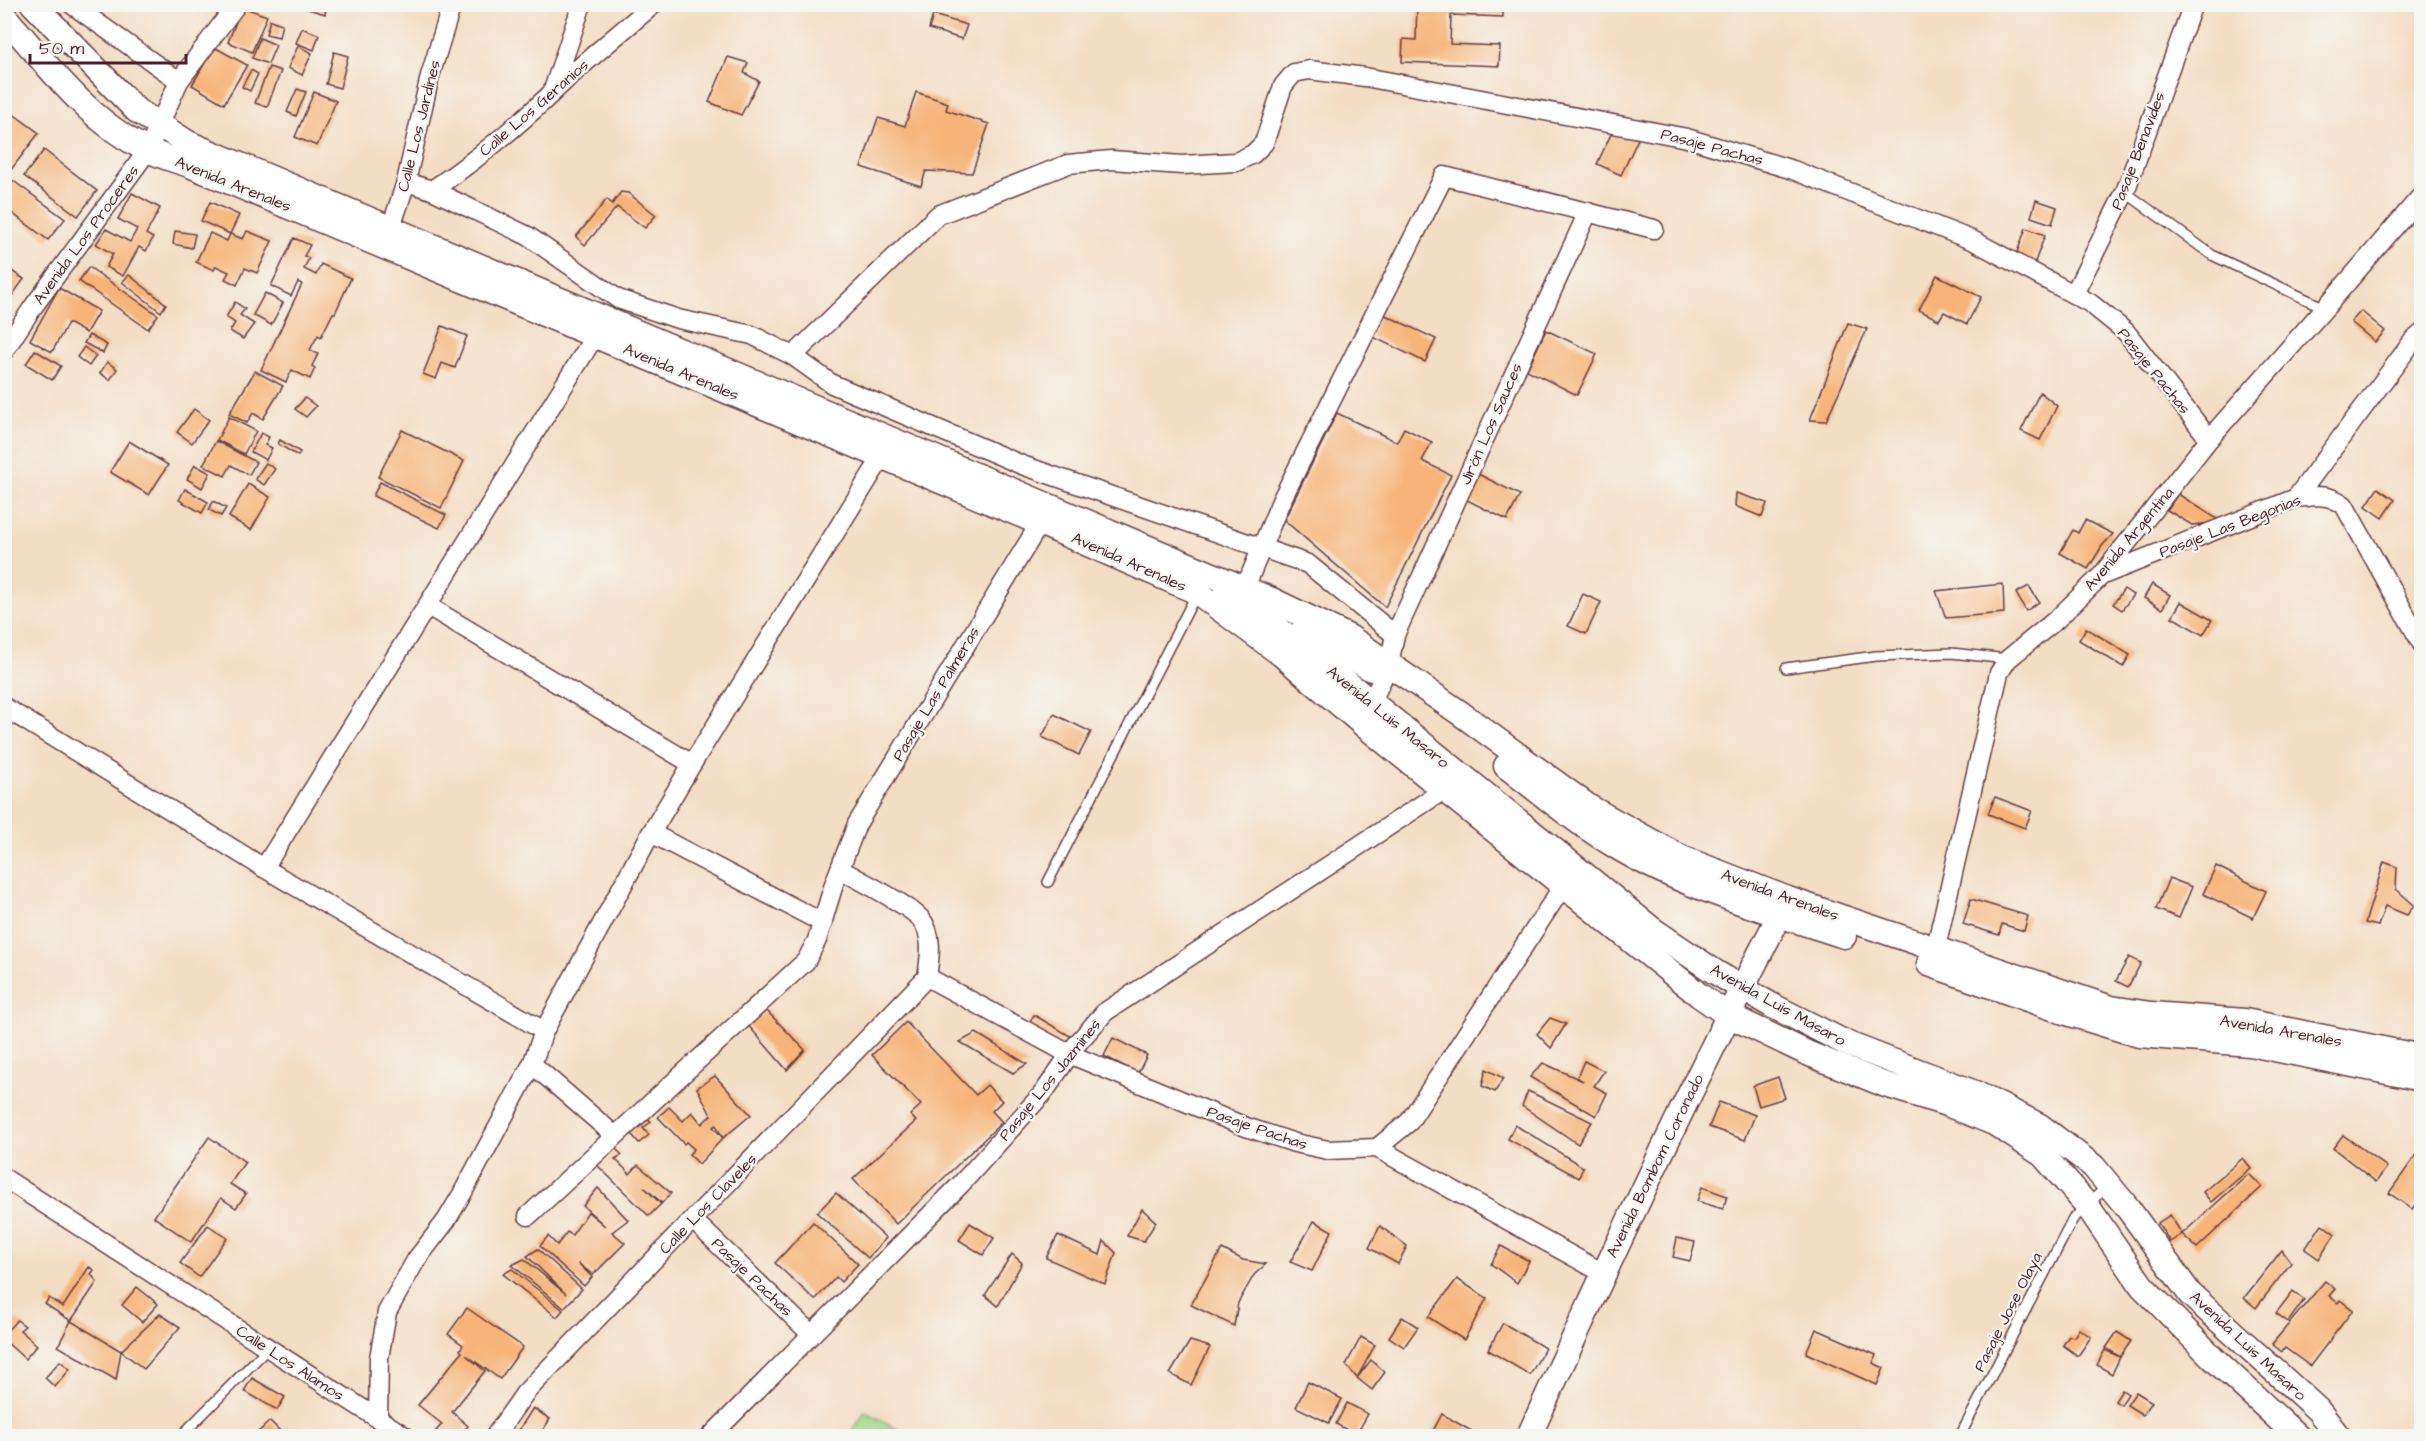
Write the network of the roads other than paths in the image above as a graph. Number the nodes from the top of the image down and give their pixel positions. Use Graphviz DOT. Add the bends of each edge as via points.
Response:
graph roads {
  1 [pos="33,4"];
  2 [pos="70,4"];
  3 [pos="237,4"];
  4 [pos="452,4"];
  5 [pos="582,4"];
  6 [pos="654,4"];
  7 [pos="2193,4"];
  8 [pos="4,16"];
  9 [pos="179,81"];
  10 [pos="553,92"];
  11 [pos="159,124"];
  12 [pos="148,150"];
  13 [pos="406,182"];
  14 [pos="432,190"];
  15 [pos="2125,192"];
  16 [pos="2421,195"];
  17 [pos="1588,212"];
  18 [pos="1654,229"];
  19 [pos="388,238"];
  20 [pos="2074,294"];
  21 [pos="2325,308"];
  22 [pos="600,328"];
  23 [pos="2421,333"];
  24 [pos="4,351"];
  25 [pos="793,356"];
  26 [pos="2209,440"];
  27 [pos="882,457"];
  28 [pos="2296,498"];
  29 [pos="1040,523"];
  30 [pos="1262,546"];
  31 [pos="2101,576"];
  32 [pos="1200,582"];
  33 [pos="1240,599"];
  34 [pos="428,606"];
  35 [pos="1264,619"];
  36 [pos="2419,630"];
  37 [pos="1395,635"];
  38 [pos="2008,659"];
  39 [pos="1786,668"];
  40 [pos="1386,670"];
  41 [pos="4,707"];
  42 [pos="1368,715"];
  43 [pos="692,764"];
  44 [pos="1444,790"];
  45 [pos="651,833"];
  46 [pos="264,868"];
  47 [pos="840,869"];
  48 [pos="1048,882"];
  49 [pos="1563,886"];
  50 [pos="1784,907"];
  51 [pos="823,923"];
  52 [pos="1934,957"];
  53 [pos="927,976"];
  54 [pos="1742,988"];
  55 [pos="1728,1015"];
  56 [pos="544,1031"];
  57 [pos="1069,1054"];
  58 [pos="2421,1057"];
  59 [pos="532,1064"];
  60 [pos="2421,1079"];
  61 [pos="614,1135"];
  62 [pos="1377,1148"];
  63 [pos="4,1178"];
  64 [pos="2108,1185"];
  65 [pos="2086,1204"];
  66 [pos="528,1216"];
  67 [pos="693,1220"];
  68 [pos="1603,1273"];
  69 [pos="811,1334"];
  70 [pos="267,1349"];
  71 [pos="378,1419"];
  72 [pos="181,1437"];
  73 [pos="405,1437"];
  74 [pos="495,1437"];
  75 [pos="711,1437"];
  76 [pos="1529,1437"];
  77 [pos="1960,1437"];
  78 [pos="2297,1437"];
  79 [pos="2338,1437"];
  1 -- 11 [label="main road" via="136,110"];
  2 -- 9 [label="street"];
  3 -- 9 [label="street, Avenida Los Proceres"];
  4 -- 13 [label="street, Calle Los Jardines" via="430,76"];
  5 -- 10 [label="street"];
  6 -- 10 [label="street, Calle Los Geranios"];
  7 -- 15 [label="street, Pasaje Benavides"];
  8 -- 12 [label="main road, Avenida Arenales" via="78,99"];
  9 -- 11 [label="street, Avenida Los Proceres"];
  10 -- 14 [label="street, Calle Los Geranios" via="537,109"];
  11 -- 12 [label="street, Avenida Los Proceres"];
  11 -- 19 [label="main road" via="188,142"];
  12 -- 19 [label="main road, Avenida Arenales"];
  12 -- 24 [label="street, Avenida Los Proceres"];
  13 -- 14 [label="street"];
  13 -- 19 [label="street, Calle Los Jardines"];
  14 -- 25 [label="street" via="528,236 618,299 678,319 752,335"];
  15 -- 20 [label="street, Pasaje Benavides"];
  15 -- 21 [label="lane" via="2211,255"];
  16 -- 21 [label="street, Avenida Argentina"];
  17 -- 18 [label="street"];
  17 -- 30 [label="street" via="1444,176"];
  17 -- 37 [label="street, Jirón Los Sauces"];
  19 -- 22 [label="main road, Avenida Arenales"];
  20 -- 25 [label="street, Pasaje Pachas" via="1974,241 1793,170 1687,138 1365,77 1309,70 1294,72 1283,86 1264,143 1236,162 1182,165 1111,160 1068,164 938,215"];
  20 -- 26 [label="street, Pasaje Pachas" via="2126,332"];
  21 -- 26 [label="street, Avenida Argentina"];
  22 -- 27 [label="main road, Avenida Arenales"];
  22 -- 32 [label="main road"];
  22 -- 34 [label="street"];
  23 -- 28 [label="street"];
  25 -- 30 [label="street" via="832,384 1022,465"];
  26 -- 31 [label="street, Avenida Argentina"];
  27 -- 29 [label="main road, Avenida Arenales"];
  27 -- 43 [label="street"];
  28 -- 31 [label="street, Pasaje Las Begonias"];
  28 -- 36 [label="street, Pasaje Las Begonias" via="2334,497 2344,505"];
  29 -- 32 [label="main road, Avenida Arenales"];
  29 -- 47 [label="street, Pasaje Las Palmeras" via="857,824"];
  30 -- 33 [label="street"];
  30 -- 37 [label="street" via="1308,564"];
  31 -- 38 [label="street, Avenida Argentina"];
  32 -- 33 [label="main road"];
  32 -- 42 [label="main road, Avenida Arenales" via="1281,654"];
  32 -- 48 [label="lane"];
  33 -- 35 [label="main road"];
  33 -- 40 [label="main road" via="1349,637"];
  34 -- 43 [label="street"];
  34 -- 46 [label="street"];
  35 -- 40 [label="main road"];
  35 -- 42 [label="main road, Avenida Luis Masaro"];
  37 -- 40 [label="street, Jirón Los Sauces"];
  38 -- 39 [label="lane" via="1951,653 1887,655"];
  38 -- 52 [label="street, Avenida Argentina" via="1995,687"];
  40 -- 42 [label="street"];
  40 -- 50 [label="main road" via="1560,809 1618,848 1671,874"];
  41 -- 46 [label="street"];
  42 -- 44 [label="main road, Avenida Luis Masaro"];
  42 -- 54 [label="main road, Avenida Luis Masaro" via="1653,930"];
  43 -- 45 [label="street"];
  44 -- 49 [label="main road, Avenida Luis Masaro"];
  44 -- 57 [label="street, Pasaje Los Jazmines" via="1105,1012"];
  45 -- 51 [label="street"];
  45 -- 56 [label="street"];
  46 -- 56 [label="street"];
  47 -- 51 [label="street, Pasaje Las Palmeras"];
  47 -- 53 [label="street" via="921,919 930,953"];
  49 -- 55 [label="main road, Avenida Luis Masaro"];
  49 -- 62 [label="street" via="1409,1122"];
  50 -- 52 [label="main road"];
  50 -- 54 [label="main road, Avenida Bombom Coronado"];
  51 -- 61 [label="street, Pasaje Las Palmeras" via="806,961"];
  52 -- 58 [label="main road, Avenida Arenales" via="2111,1008 2244,1021"];
  52 -- 60 [label="main road" via="2061,1011 2139,1035 2250,1044"];
  53 -- 57 [label="street, Pasaje Pachas"];
  53 -- 67 [label="street, Calle Los Claveles"];
  54 -- 55 [label="main road, Avenida Bombom Coronado"];
  54 -- 64 [label="main road, Avenida Luis Masaro" via="1848,1044 1975,1093 2040,1126 2093,1166"];
  55 -- 65 [label="main road, Avenida Luis Masaro" via="1883,1084 1994,1123 2043,1155"];
  55 -- 68 [label="main road, Avenida Bombom Coronado"];
  56 -- 59 [label="street"];
  57 -- 62 [label="street, Pasaje Pachas" via="1246,1127 1295,1143 1328,1149"];
  57 -- 69 [label="street, Pasaje Los Jazmines" via="1044,1092 961,1184"];
  59 -- 61 [label="street"];
  59 -- 71 [label="street" via="446,1221 416,1260 387,1312 379,1358"];
  61 -- 66 [label="street, Pasaje Las Palmeras"];
  62 -- 68 [label="street"];
  63 -- 70 [label="street, Calle Los Alamos"];
  64 -- 65 [label="lane, Pasaje Jose Olaya"];
  64 -- 79 [label="main road, Avenida Luis Masaro" via="2190,1294 2318,1410"];
  65 -- 77 [label="lane, Pasaje Jose Olaya" via="2073,1219"];
  65 -- 78 [label="main road, Avenida Luis Masaro" via="2142,1286"];
  67 -- 69 [label="street, Pasaje Pachas"];
  67 -- 74 [label="street, Calle Los Claveles" via="525,1394"];
  68 -- 76 [label="main road, Avenida Bombom Coronado"];
  69 -- 75 [label="street, Pasaje Los Jazmines"];
  70 -- 71 [label="street, Calle Los Alamos"];
  70 -- 72 [label="lane"];
  71 -- 73 [label="street, Calle Los Alamos"];
}
